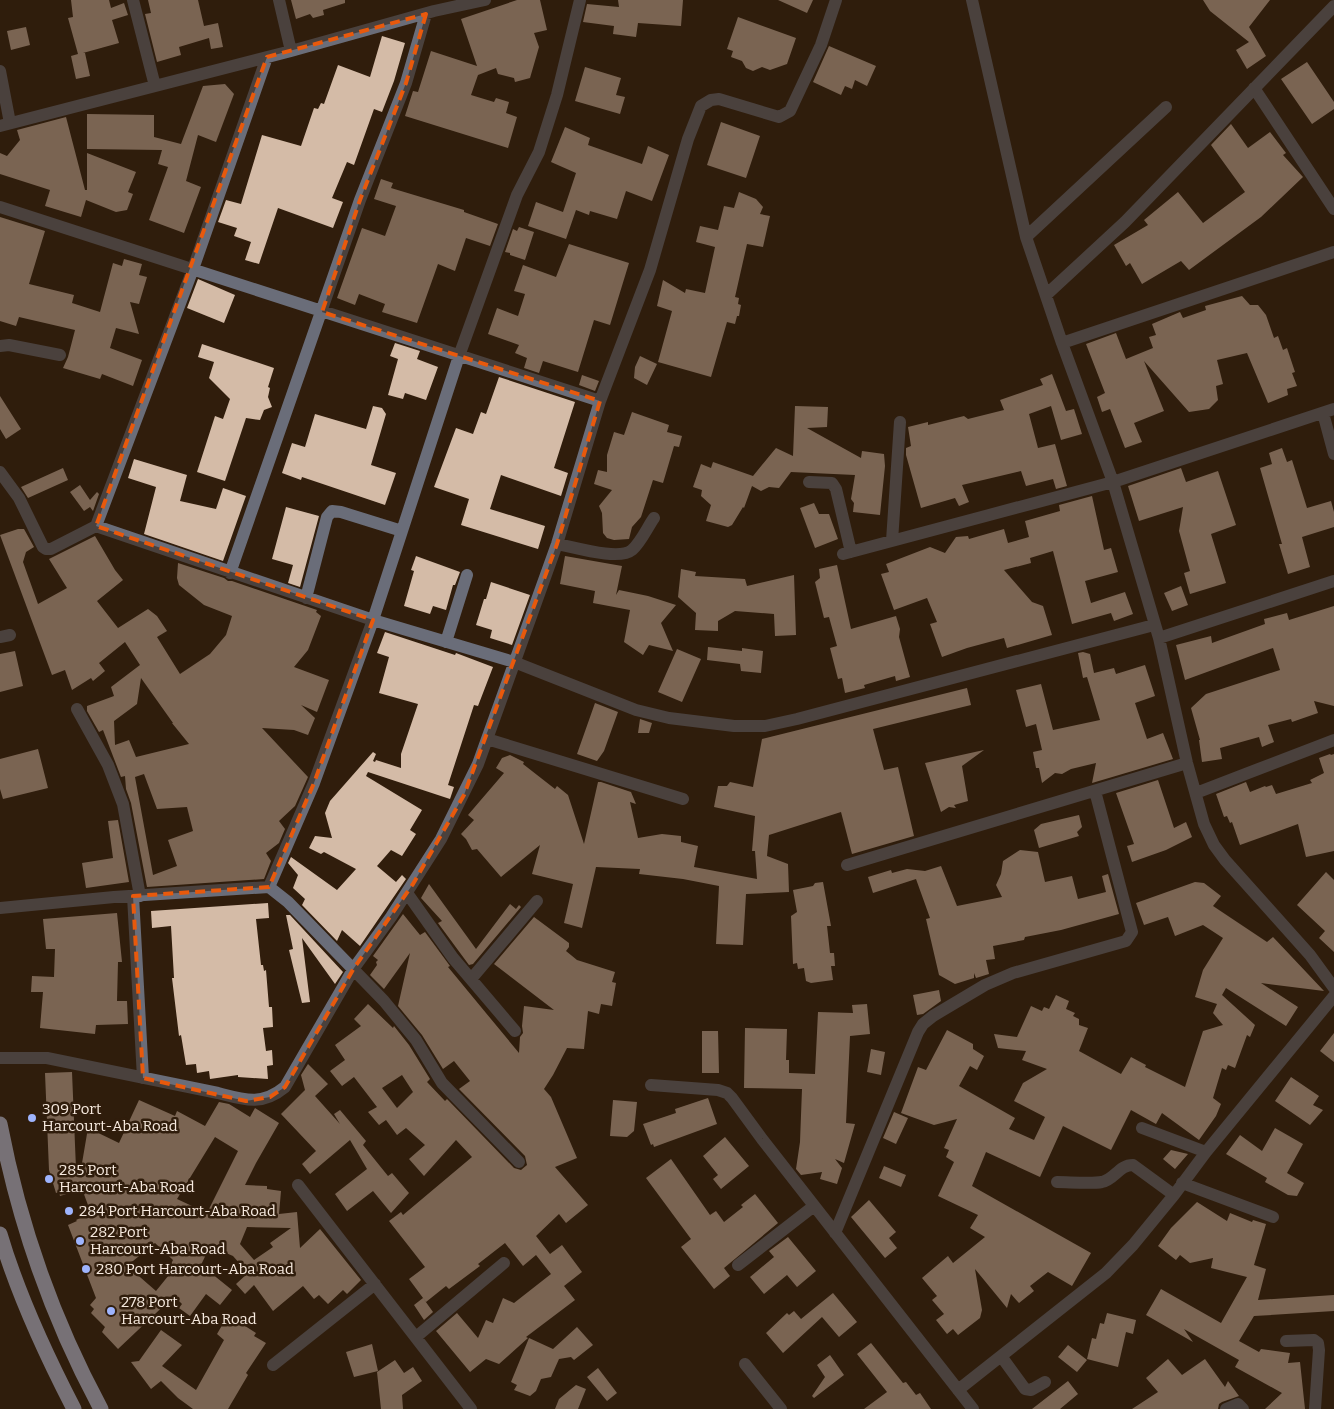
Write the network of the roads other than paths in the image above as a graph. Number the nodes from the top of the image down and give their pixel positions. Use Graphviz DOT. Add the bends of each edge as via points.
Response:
graph roads {
  1 [pos="133,0"];
  2 [pos="279,0"];
  3 [pos="485,0"];
  4 [pos="580,0"];
  5 [pos="836,0"];
  6 [pos="972,0"];
  7 [pos="1334,6"];
  8 [pos="430,8"];
  9 [pos="292,51"];
  10 [pos="267,57"];
  11 [pos="0,70"];
  12 [pos="155,86"];
  13 [pos="1254,88"];
  14 [pos="1166,107"];
  15 [pos="5,124"];
  16 [pos="0,207"];
  17 [pos="1334,209"];
  18 [pos="1026,237"];
  19 [pos="1334,252"];
  20 [pos="193,269"];
  21 [pos="1046,295"];
  22 [pos="322,312"];
  23 [pos="1062,343"];
  24 [pos="0,346"];
  25 [pos="60,356"];
  26 [pos="459,356"];
  27 [pos="600,400"];
  28 [pos="1329,411"];
  29 [pos="900,422"];
  30 [pos="1334,454"];
  31 [pos="0,472"];
  32 [pos="809,482"];
  33 [pos="1113,482"];
  34 [pos="654,518"];
  35 [pos="96,526"];
  36 [pos="402,531"];
  37 [pos="892,541"];
  38 [pos="557,544"];
  39 [pos="230,572"];
  40 [pos="466,575"];
  41 [pos="1334,581"];
  42 [pos="306,598"];
  43 [pos="372,620"];
  44 [pos="1154,625"];
  45 [pos="1159,638"];
  46 [pos="446,642"];
  47 [pos="514,662"];
  48 [pos="77,708"];
  49 [pos="487,739"];
  50 [pos="1334,740"];
  51 [pos="1187,763"];
  52 [pos="1096,791"];
  53 [pos="1196,792"];
  54 [pos="684,799"];
  55 [pos="847,865"];
  56 [pos="269,887"];
  57 [pos="407,894"];
  58 [pos="136,896"];
  59 [pos="537,901"];
  60 [pos="0,908"];
  61 [pos="354,968"];
  62 [pos="472,978"];
  63 [pos="1334,988"];
  64 [pos="1334,996"];
  65 [pos="515,1031"];
  66 [pos="0,1058"];
  67 [pos="143,1078"];
  68 [pos="651,1085"];
  69 [pos="0,1124"];
  70 [pos="1142,1128"];
  71 [pos="1206,1152"];
  72 [pos="519,1162"];
  73 [pos="1056,1182"];
  74 [pos="1182,1183"];
  75 [pos="298,1185"];
  76 [pos="1174,1195"];
  77 [pos="814,1206"];
  78 [pos="1273,1217"];
  79 [pos="835,1233"];
  80 [pos="0,1234"];
  81 [pos="504,1263"];
  82 [pos="738,1265"];
  83 [pos="375,1284"];
  84 [pos="416,1337"];
  85 [pos="1286,1340"];
  86 [pos="1001,1356"];
  87 [pos="745,1364"];
  88 [pos="273,1365"];
  89 [pos="1045,1382"];
  90 [pos="958,1390"];
  91 [pos="74,1409"];
  92 [pos="102,1409"];
  93 [pos="471,1409"];
  94 [pos="781,1409"];
  95 [pos="973,1409"];
  96 [pos="1226,1409"];
  97 [pos="1243,1409"];
  98 [pos="1315,1409"];
  1 -- 12 [label="street"];
  2 -- 9 [label="street"];
  3 -- 8 [label="street"];
  4 -- 26 [label="street" via="539,152 517,195"];
  5 -- 27 [label="street" via="821,45 790,111 785,115 779,117 719,99 701,106 688,139 650,270"];
  6 -- 18 [label="street"];
  7 -- 13 [label="street"];
  8 -- 9 [label="street"];
  8 -- 22 [label="street"];
  9 -- 10 [label="street"];
  10 -- 12 [label="street"];
  10 -- 20 [label="street"];
  11 -- 15 [label="street"];
  12 -- 15 [label="street"];
  13 -- 17 [label="street"];
  13 -- 21 [label="street" via="1125,222"];
  14 -- 18 [label="street"];
  16 -- 20 [label="street"];
  18 -- 21 [label="street"];
  19 -- 23 [label="street"];
  20 -- 22 [label="street"];
  20 -- 35 [label="street"];
  21 -- 23 [label="street"];
  22 -- 26 [label="street"];
  22 -- 39 [label="street"];
  23 -- 33 [label="street"];
  24 -- 25 [label="street"];
  26 -- 27 [label="street"];
  26 -- 36 [label="street"];
  27 -- 38 [label="street"];
  28 -- 30 [label="street"];
  28 -- 33 [label="street"];
  29 -- 37 [label="street"];
  31 -- 35 [label="street" via="19,498 46,549"];
  32 -- 37 [label="street" via="832,483 836,488 847,553"];
  33 -- 37 [label="street"];
  33 -- 44 [label="street"];
  34 -- 38 [label="street" via="635,548 627,554"];
  35 -- 39 [label="street"];
  36 -- 42 [label="street" via="332,511 327,516"];
  36 -- 43 [label="street"];
  38 -- 47 [label="street"];
  39 -- 42 [label="street"];
  40 -- 46 [label="street"];
  41 -- 45 [label="street"];
  42 -- 43 [label="street"];
  43 -- 46 [label="street"];
  43 -- 56 [label="street" via="314,783"];
  44 -- 45 [label="street"];
  44 -- 47 [label="street" via="797,719 750,727 669,718 636,710"];
  45 -- 51 [label="street"];
  46 -- 47 [label="street"];
  47 -- 49 [label="street"];
  48 -- 58 [label="street" via="108,765 123,804"];
  49 -- 54 [label="street"];
  49 -- 57 [label="street" via="441,838"];
  50 -- 53 [label="street"];
  51 -- 52 [label="street"];
  51 -- 53 [label="street"];
  52 -- 55 [label="street"];
  52 -- 79 [label="street" via="1132,932 1130,937 1013,973 951,1004 923,1024"];
  53 -- 63 [label="street" via="1204,824 1214,845 1262,904 1310,955"];
  56 -- 58 [label="street"];
  56 -- 61 [label="street"];
  57 -- 61 [label="street"];
  57 -- 62 [label="street"];
  58 -- 60 [label="street"];
  58 -- 67 [label="street"];
  59 -- 62 [label="street"];
  61 -- 67 [label="street" via="285,1087 277,1093 246,1101"];
  61 -- 72 [label="street" via="416,1040 442,1083"];
  62 -- 65 [label="street"];
  64 -- 71 [label="street"];
  66 -- 67 [label="street" via="47,1058"];
  68 -- 77 [label="street" via="727,1093"];
  69 -- 92 [label="highway" via="19,1208 34,1255 74,1354"];
  70 -- 71 [label="street"];
  71 -- 74 [label="street"];
  73 -- 76 [label="street" via="1102,1182 1122,1167 1133,1165"];
  74 -- 76 [label="street"];
  74 -- 78 [label="street"];
  75 -- 83 [label="street"];
  76 -- 86 [label="street" via="1106,1273"];
  77 -- 79 [label="street"];
  77 -- 82 [label="street"];
  79 -- 90 [label="street"];
  80 -- 91 [label="highway" via="18,1288"];
  81 -- 84 [label="street"];
  83 -- 84 [label="street"];
  83 -- 88 [label="street"];
  84 -- 93 [label="street"];
  85 -- 98 [label="street" via="1314,1340 1318,1343"];
  86 -- 89 [label="street" via="1025,1389 1032,1390"];
  86 -- 90 [label="street"];
  87 -- 94 [label="street"];
  90 -- 95 [label="street"];
  96 -- 97 [label="street" via="1238,1404"];
}
